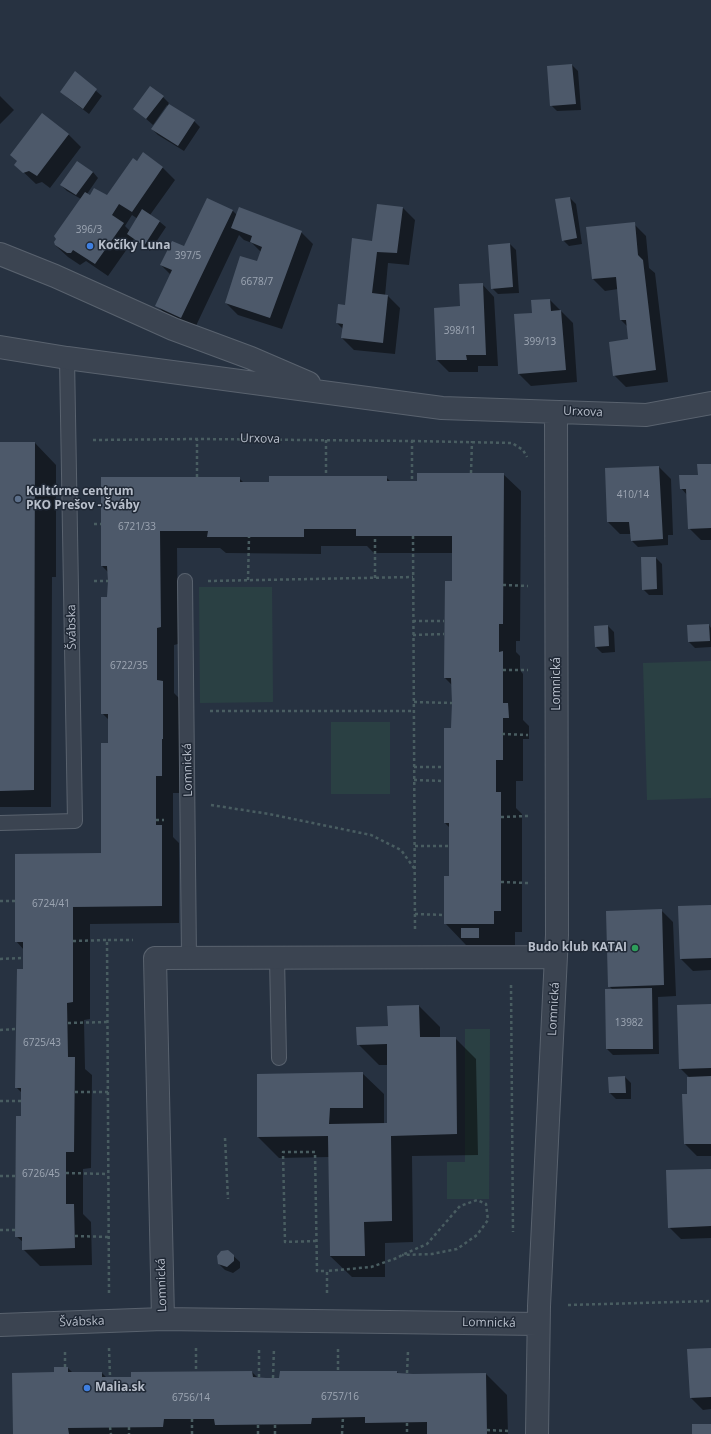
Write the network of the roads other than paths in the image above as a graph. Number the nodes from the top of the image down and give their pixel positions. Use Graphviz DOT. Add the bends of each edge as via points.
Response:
graph roads {
  1 [pos="0,254"];
  2 [pos="0,347"];
  3 [pos="67,358"];
  4 [pos="334,394"];
  5 [pos="711,403"];
  6 [pos="556,412"];
  7 [pos="185,581"];
  8 [pos="0,823"];
  9 [pos="278,957"];
  10 [pos="556,957"];
  11 [pos="189,958"];
  12 [pos="280,1058"];
  13 [pos="538,1315"];
  14 [pos="163,1319"];
  15 [pos="0,1325"];
  16 [pos="537,1434"];
  1 -- 4 [label="street, Urxova" via="173,329 252,358"];
  2 -- 3 [label="street, Urxova"];
  3 -- 4 [label="street, Urxova"];
  3 -- 8 [label="lane, Švábska" via="75,821"];
  4 -- 6 [label="street, Urxova" via="442,408"];
  5 -- 6 [label="street, Urxova" via="646,415"];
  6 -- 10 [label="street, Lomnická"];
  7 -- 11 [label="lane, Lomnická"];
  9 -- 10 [label="street, Lomnická"];
  9 -- 11 [label="street, Lomnická"];
  9 -- 12 [label="lane"];
  10 -- 13 [label="street, Lomnická"];
  11 -- 14 [label="street, Lomnická" via="155,958"];
  13 -- 14 [label="street, Lomnická" via="328,1321"];
  13 -- 16 [label="street, Lomnická"];
  14 -- 15 [label="street, Švábska"];
}
